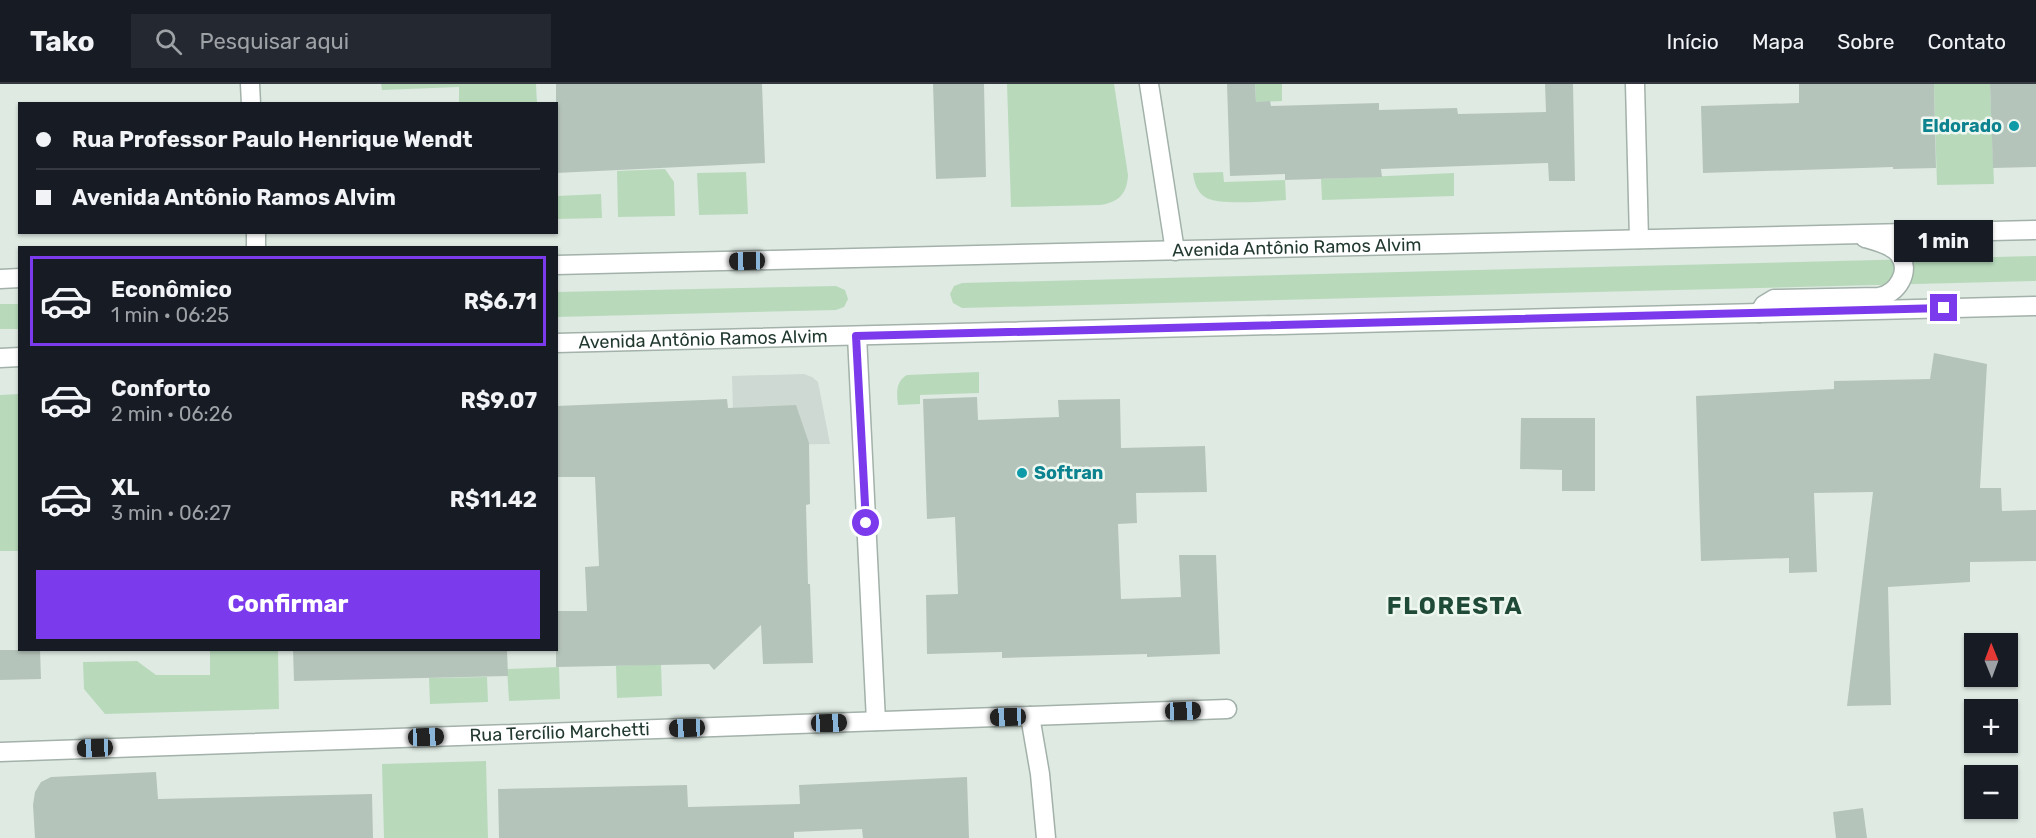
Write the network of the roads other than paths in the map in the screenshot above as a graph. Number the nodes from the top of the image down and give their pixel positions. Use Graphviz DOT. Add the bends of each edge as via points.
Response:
graph roads {
  1 [pos="250,84"];
  2 [pos="1149,84"];
  3 [pos="1635,84"];
  4 [pos="251,102"];
  5 [pos="2036,230"];
  6 [pos="1854,235"];
  7 [pos="1639,240"];
  8 [pos="1175,251"];
  9 [pos="558,265"];
  10 [pos="18,278"];
  11 [pos="0,279"];
  12 [pos="2036,306"];
  13 [pos="1759,313"];
  14 [pos="856,336"];
  15 [pos="558,343"];
  16 [pos="18,357"];
  17 [pos="0,358"];
  18 [pos="1227,709"];
  19 [pos="1030,716"];
  20 [pos="876,722"];
  21 [pos="0,752"];
  22 [pos="1046,838"];
  1 -- 4 [label="street"];
  2 -- 8 [label="street"];
  3 -- 7 [label="street"];
  5 -- 6 [label="street, Avenida Antônio Ramos Alvim"];
  6 -- 7 [label="street, Avenida Antônio Ramos Alvim"];
  6 -- 13 [label="street" via="1876,241 1898,254 1904,264 1903,273 1894,290 1879,297 1774,299"];
  7 -- 8 [label="street, Avenida Antônio Ramos Alvim"];
  8 -- 9 [label="street, Avenida Antônio Ramos Alvim"];
  10 -- 11 [label="street"];
  12 -- 13 [label="street, Avenida Antônio Ramos Alvim"];
  13 -- 14 [label="street, Avenida Antônio Ramos Alvim"];
  14 -- 15 [label="street, Avenida Antônio Ramos Alvim"];
  14 -- 20 [label="street"];
  16 -- 17 [label="street"];
  18 -- 19 [label="street, Rua Tercílio Marchetti"];
  19 -- 20 [label="street, Rua Tercílio Marchetti"];
  19 -- 22 [label="street"];
  20 -- 21 [label="street, Rua Tercílio Marchetti"];
}
